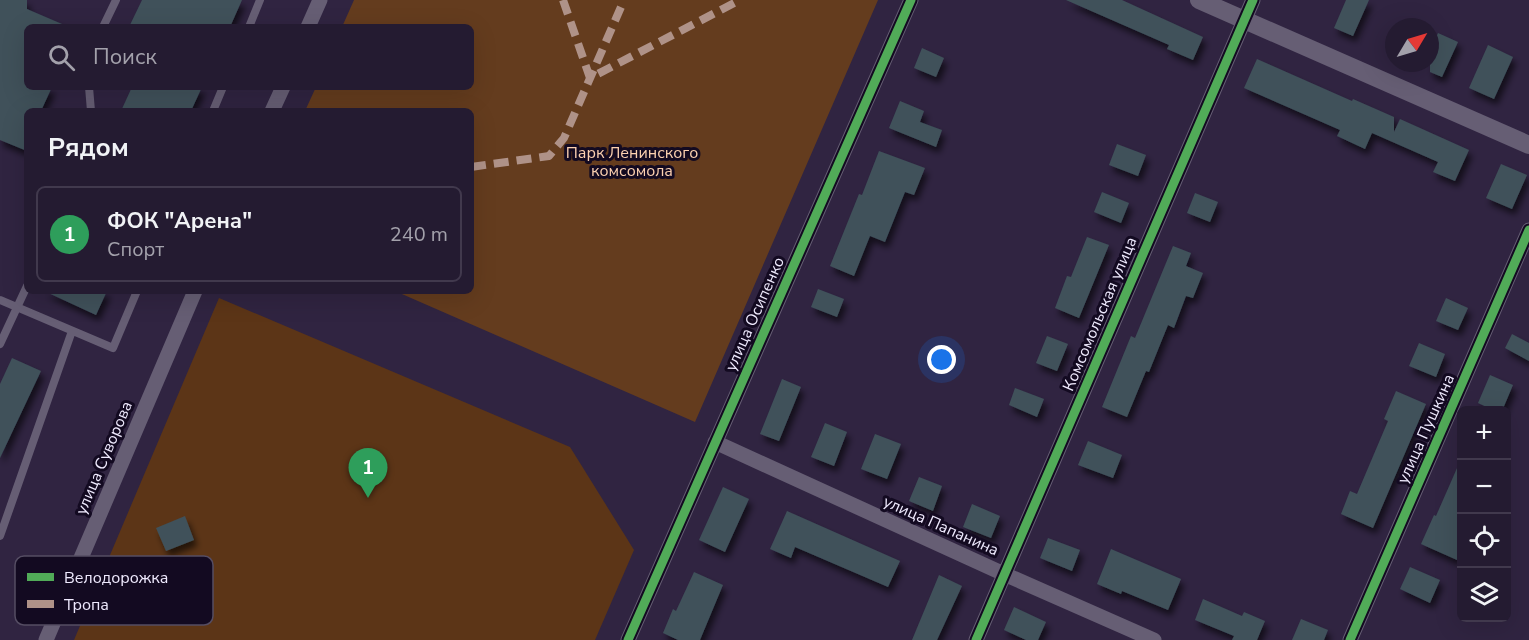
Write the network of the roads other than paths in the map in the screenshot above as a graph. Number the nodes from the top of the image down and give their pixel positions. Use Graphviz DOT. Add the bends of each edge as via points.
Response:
graph roads {
  1 [pos="116,0"];
  2 [pos="260,0"];
  3 [pos="320,0"];
  4 [pos="911,0"];
  5 [pos="1198,0"];
  6 [pos="1253,0"];
  7 [pos="1245,19"];
  8 [pos="104,24"];
  9 [pos="250,24"];
  10 [pos="309,24"];
  11 [pos="89,90"];
  12 [pos="222,90"];
  13 [pos="282,90"];
  14 [pos="91,108"];
  15 [pos="214,108"];
  16 [pos="273,108"];
  17 [pos="1529,145"];
  18 [pos="1529,230"];
  19 [pos="24,292"];
  20 [pos="136,294"];
  21 [pos="194,294"];
  22 [pos="0,300"];
  23 [pos="17,307"];
  24 [pos="72,331"];
  25 [pos="0,344"];
  26 [pos="715,442"];
  27 [pos="0,536"];
  28 [pos="82,556"];
  29 [pos="1004,574"];
  30 [pos="52,625"];
  31 [pos="46,640"];
  32 [pos="628,640"];
  33 [pos="976,640"];
  34 [pos="1154,640"];
  35 [pos="1350,640"];
  1 -- 8 [label="lane"];
  2 -- 9 [label="lane"];
  3 -- 10 [label="street"];
  4 -- 26 [label="street, улица Осипенко"];
  5 -- 7 [label="street"];
  6 -- 7 [label="street, Комсомольская улица"];
  7 -- 17 [label="street"];
  7 -- 29 [label="street, Комсомольская улица"];
  11 -- 14 [label="lane"];
  12 -- 15 [label="lane"];
  13 -- 16 [label="street"];
  18 -- 35 [label="street, улица Пушкина"];
  19 -- 23 [label="lane"];
  20 -- 24 [label="lane" via="113,348"];
  21 -- 28 [label="street, улица Суворова"];
  22 -- 23 [label="lane"];
  23 -- 24 [label="lane"];
  23 -- 25 [label="lane"];
  24 -- 27 [label="lane"];
  26 -- 29 [label="street, улица Папанина"];
  26 -- 32 [label="street, улица Осипенко"];
  29 -- 33 [label="street, Комсомольская улица"];
  29 -- 34 [label="street, улица Папанина"];
  30 -- 31 [label="street, улица Суворова"];
}
